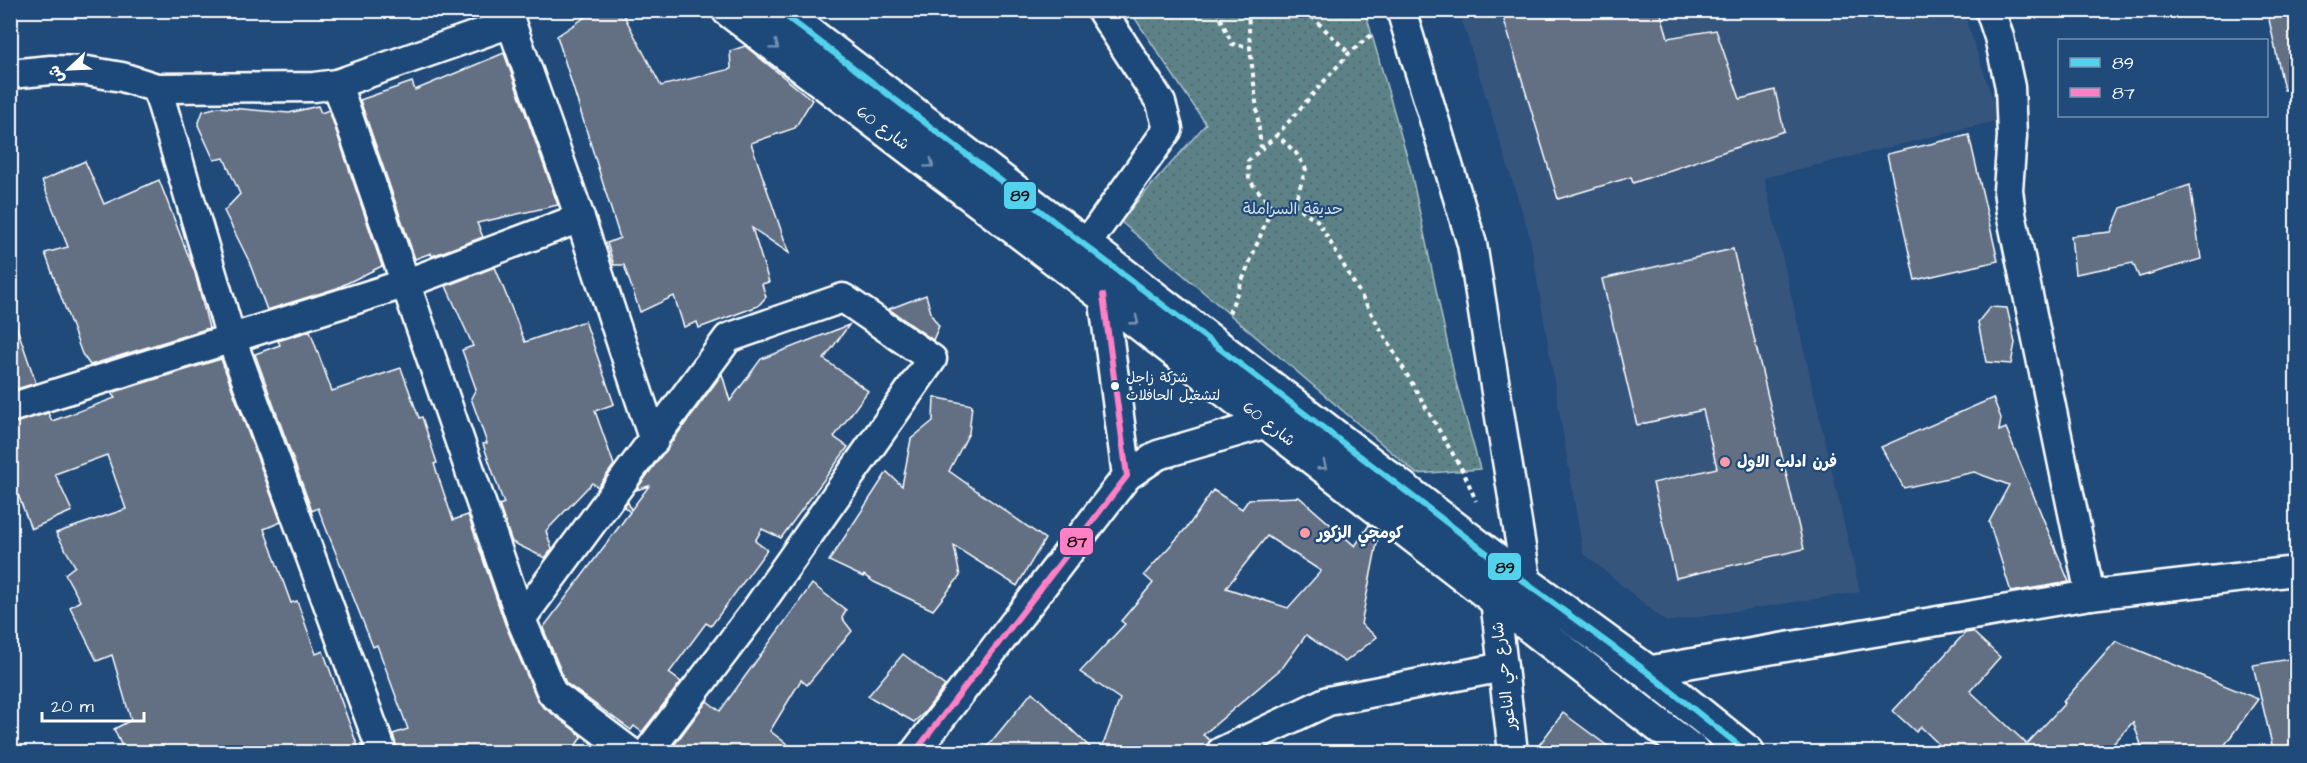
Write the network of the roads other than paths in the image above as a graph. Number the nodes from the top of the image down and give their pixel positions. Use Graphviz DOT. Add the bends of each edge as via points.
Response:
graph roads {
  1 [pos="729,10"];
  2 [pos="778,10"];
  3 [pos="1101,10"];
  4 [pos="1990,10"];
  5 [pos="1403,15"];
  6 [pos="10,74"];
  7 [pos="337,84"];
  8 [pos="157,88"];
  9 [pos="580,218"];
  10 [pos="1085,246"];
  11 [pos="407,283"];
  12 [pos="1103,296"];
  13 [pos="231,338"];
  14 [pos="10,408"];
  15 [pos="1267,423"];
  16 [pos="654,441"];
  17 [pos="1127,476"];
  18 [pos="2296,571"];
  19 [pos="1527,584"];
  20 [pos="2090,595"];
  21 [pos="1495,600"];
  22 [pos="521,619"];
  23 [pos="1503,667"];
  24 [pos="1646,671"];
  25 [pos="917,752"];
  26 [pos="382,753"];
  27 [pos="630,753"];
  28 [pos="648,753"];
  29 [pos="1221,753"];
  30 [pos="1513,753"];
  31 [pos="1693,753"];
  32 [pos="1747,753"];
  1 -- 12 [label="main road, شارع 60, one-way"];
  2 -- 10 [label="main road, شارع 60"];
  3 -- 10 [label="street" via="1161,103 1168,129"];
  4 -- 20 [label="street" via="2006,62 2011,95 2011,213"];
  5 -- 19 [label="street" via="1472,244"];
  6 -- 8 [label="street" via="87,71"];
  7 -- 8 [label="street"];
  7 -- 9 [label="street" via="511,22"];
  7 -- 11 [label="street"];
  8 -- 13 [label="street"];
  9 -- 11 [label="street"];
  9 -- 16 [label="street"];
  10 -- 19 [label="main road, شارع 60"];
  11 -- 13 [label="street"];
  11 -- 22 [label="street"];
  12 -- 15 [label="main road, شارع 60, one-way"];
  12 -- 17 [label="street"];
  13 -- 14 [label="street"];
  13 -- 26 [label="street"];
  15 -- 17 [label="street" via="1158,454"];
  15 -- 21 [label="main road, شارع 60, one-way"];
  16 -- 22 [label="street"];
  16 -- 28 [label="street" via="728,338 843,298 932,359 753,614"];
  17 -- 25 [label="street"];
  18 -- 20 [label="street"];
  19 -- 24 [label="main road, شارع 60"];
  20 -- 24 [label="street"];
  21 -- 23 [label="street, شارع حي الناعور"];
  21 -- 31 [label="main road, شارع 60"];
  22 -- 27 [label="street" via="552,693"];
  23 -- 29 [label="street" via="1328,701"];
  23 -- 30 [label="street, شارع حي الناعور"];
  24 -- 32 [label="main road, شارع 60"];
}
